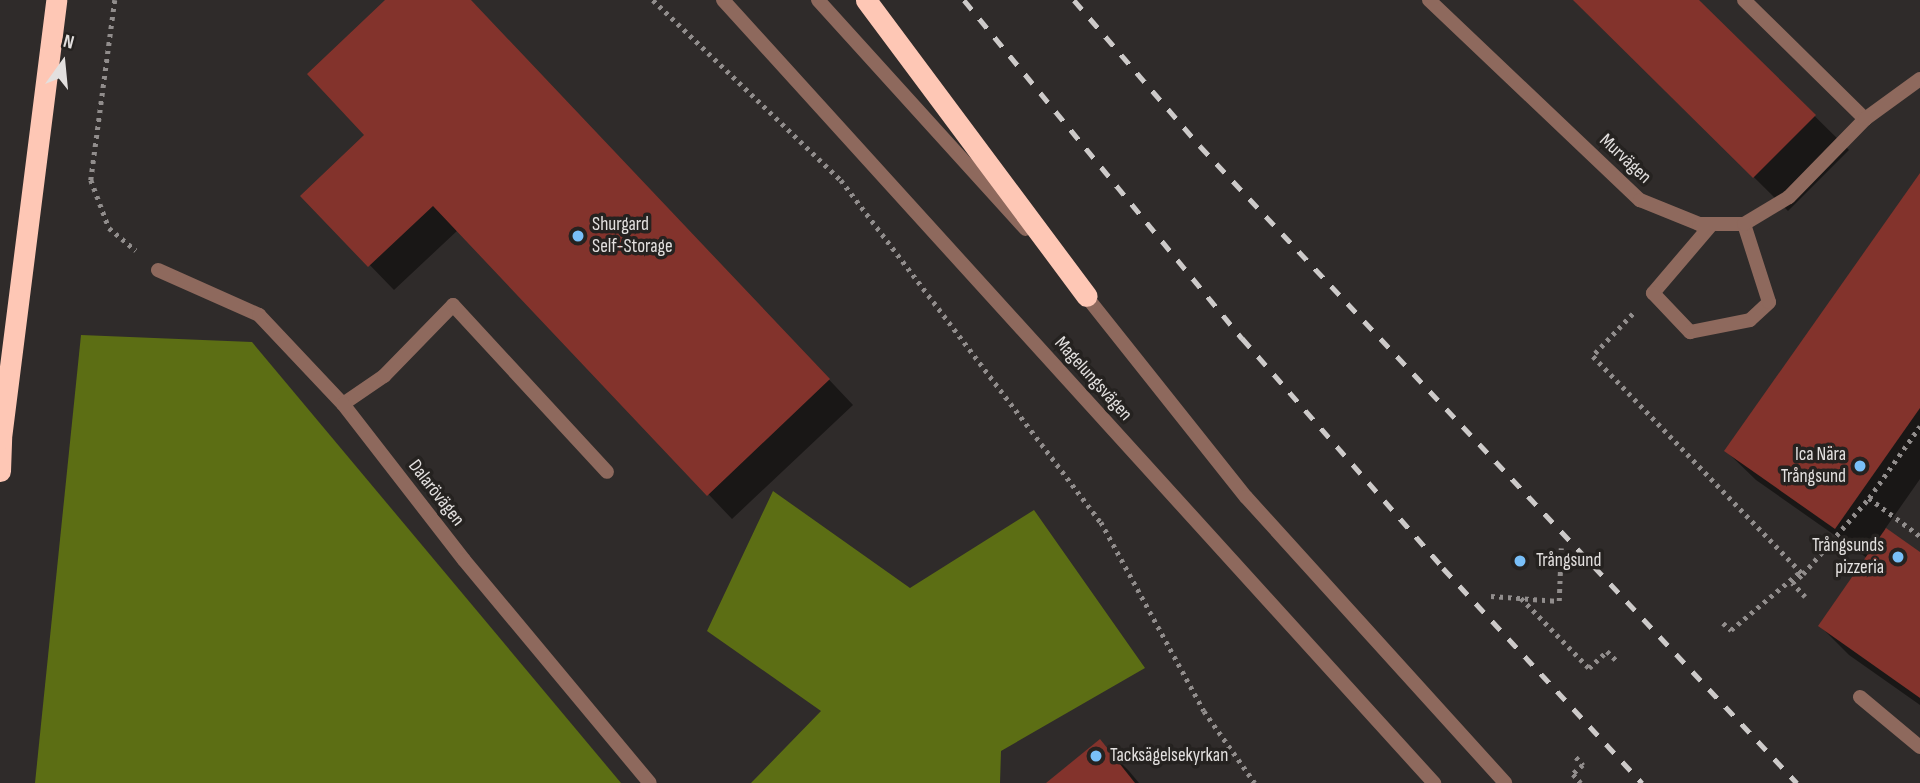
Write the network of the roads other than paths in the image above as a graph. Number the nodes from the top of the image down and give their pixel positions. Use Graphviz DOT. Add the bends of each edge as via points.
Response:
graph roads {
  1 [pos="56,0"];
  2 [pos="723,0"];
  3 [pos="818,0"];
  4 [pos="866,0"];
  5 [pos="1430,0"];
  6 [pos="1744,0"];
  7 [pos="1920,79"];
  8 [pos="1865,119"];
  9 [pos="1744,224"];
  10 [pos="1712,225"];
  11 [pos="158,270"];
  12 [pos="1087,296"];
  13 [pos="343,404"];
  14 [pos="0,471"];
  15 [pos="607,472"];
  16 [pos="1860,697"];
  17 [pos="1920,747"];
  18 [pos="650,783"];
  19 [pos="1434,783"];
  20 [pos="1506,783"];
  1 -- 14 [label="highway"];
  2 -- 19 [label="street, Magelungsvägen"];
  3 -- 12 [label="street"];
  4 -- 12 [label="highway"];
  5 -- 10 [label="street, Murvägen" via="1640,200"];
  6 -- 8 [label="street"];
  7 -- 8 [label="street, Murvägen"];
  8 -- 9 [label="street, Murvägen" via="1789,197"];
  9 -- 10 [label="street, Murvägen"];
  9 -- 10 [label="street" via="1769,302 1750,320 1690,332 1653,293"];
  11 -- 13 [label="street, Dalarövägen" via="259,315"];
  12 -- 20 [label="street" via="1246,497"];
  13 -- 15 [label="street" via="383,376 453,305"];
  13 -- 18 [label="street, Dalarövägen" via="464,560"];
  16 -- 17 [label="street"];
}
